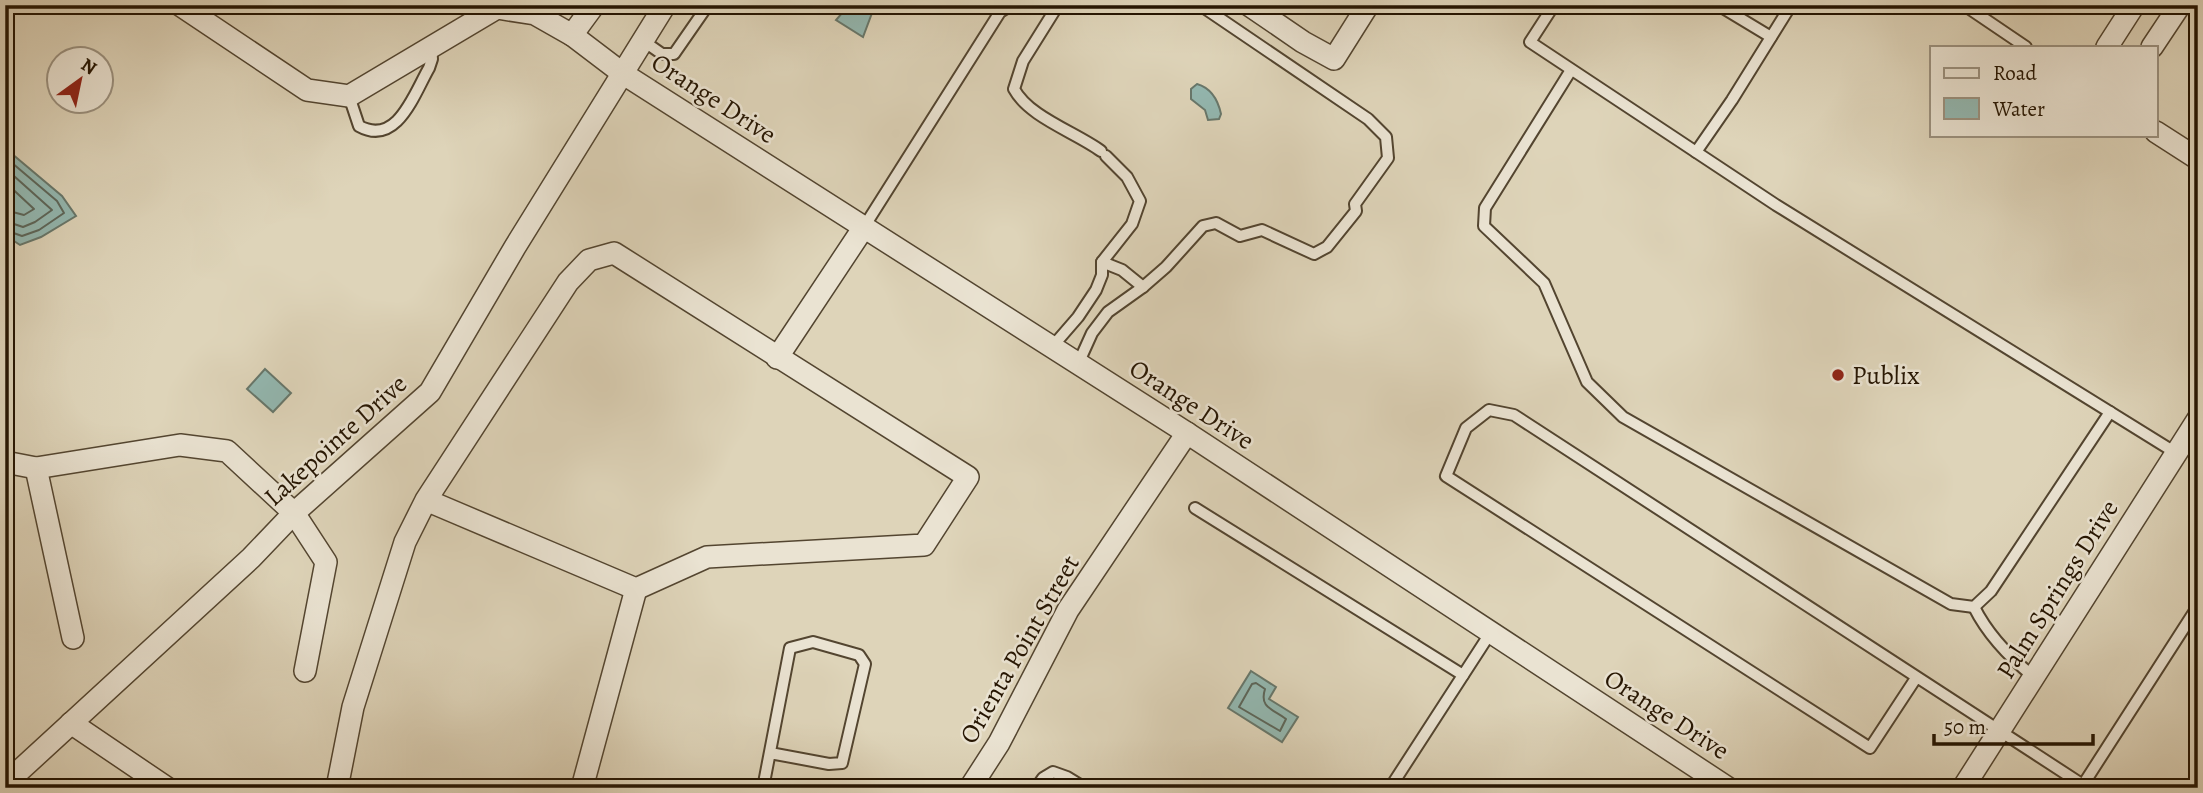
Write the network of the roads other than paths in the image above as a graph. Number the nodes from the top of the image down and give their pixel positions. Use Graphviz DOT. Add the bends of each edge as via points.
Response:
graph roads {
  1 [pos="180,5"];
  2 [pos="594,5"];
  3 [pos="665,5"];
  4 [pos="708,5"];
  5 [pos="1011,5"];
  6 [pos="1058,5"];
  7 [pos="1200,5"];
  8 [pos="1250,5"];
  9 [pos="1368,5"];
  10 [pos="1554,5"];
  11 [pos="1718,5"];
  12 [pos="1791,5"];
  13 [pos="1964,5"];
  14 [pos="2134,5"];
  15 [pos="2180,5"];
  16 [pos="572,35"];
  17 [pos="1771,37"];
  18 [pos="642,40"];
  19 [pos="2025,46"];
  20 [pos="2108,46"];
  21 [pos="2153,46"];
  22 [pos="431,47"];
  23 [pos="1571,69"];
  24 [pos="622,73"];
  25 [pos="349,96"];
  26 [pos="2158,133"];
  27 [pos="1696,152"];
  28 [pos="2198,159"];
  29 [pos="864,227"];
  30 [pos="1102,262"];
  31 [pos="1143,287"];
  32 [pos="1052,347"];
  33 [pos="777,358"];
  34 [pos="1078,364"];
  35 [pos="2110,412"];
  36 [pos="2198,419"];
  37 [pos="1187,433"];
  38 [pos="2176,453"];
  39 [pos="5,462"];
  40 [pos="36,468"];
  41 [pos="426,500"];
  42 [pos="1195,508"];
  43 [pos="294,513"];
  44 [pos="636,589"];
  45 [pos="2198,606"];
  46 [pos="1974,607"];
  47 [pos="1490,632"];
  48 [pos="73,638"];
  49 [pos="305,671"];
  50 [pos="1463,675"];
  51 [pos="2034,677"];
  52 [pos="1916,678"];
  53 [pos="71,723"];
  54 [pos="1999,732"];
  55 [pos="769,753"];
  56 [pos="5,784"];
  57 [pos="2085,787"];
  58 [pos="167,788"];
  59 [pos="337,788"];
  60 [pos="582,788"];
  61 [pos="763,788"];
  62 [pos="970,788"];
  63 [pos="1036,788"];
  64 [pos="1085,788"];
  65 [pos="1390,788"];
  66 [pos="1728,788"];
  67 [pos="1964,788"];
  1 -- 25 [label="street" via="307,90"];
  2 -- 16 [label="street"];
  3 -- 18 [label="street, Lakepointe Drive"];
  4 -- 18 [label="lane" via="674,54 662,54"];
  5 -- 29 [label="lane" via="1000,12"];
  6 -- 30 [label="lane" via="1023,61 1014,89 1032,110 1104,153 1127,177 1140,201 1132,224"];
  7 -- 31 [label="lane" via="1368,119 1386,137 1388,158 1355,204 1356,211 1327,247 1314,254 1262,230 1240,236 1216,223 1203,226"];
  8 -- 9 [label="street" via="1334,59"];
  10 -- 23 [label="lane" via="1530,42"];
  11 -- 17 [label="lane"];
  12 -- 17 [label="lane"];
  13 -- 19 [label="lane"];
  14 -- 20 [label="street"];
  15 -- 21 [label="street"];
  16 -- 22 [label="street, Orange Drive" via="535,14 497,8"];
  16 -- 24 [label="street, Orange Drive"];
  17 -- 27 [label="lane"];
  18 -- 24 [label="street, Lakepointe Drive"];
  22 -- 25 [label="street, Orange Drive"];
  22 -- 25 [label="lane" via="429,68 402,116 388,129 370,132 359,126"];
  23 -- 27 [label="lane"];
  23 -- 46 [label="lane" via="1485,208 1484,226 1544,283 1587,382 1623,417 1951,604"];
  24 -- 29 [label="street, Orange Drive"];
  24 -- 43 [label="street, Lakepointe Drive" via="430,392"];
  26 -- 28 [label="street"];
  27 -- 35 [label="lane"];
  29 -- 32 [label="street, Orange Drive"];
  29 -- 33 [label="street"];
  30 -- 31 [label="lane" via="1122,270"];
  30 -- 32 [label="lane" via="1096,290"];
  31 -- 34 [label="lane" via="1108,312"];
  32 -- 34 [label="street, Orange Drive"];
  33 -- 41 [label="street" via="614,253 589,260 568,282"];
  33 -- 44 [label="street" via="968,477 924,545 707,557"];
  34 -- 37 [label="street, Orange Drive"];
  35 -- 38 [label="lane"];
  35 -- 46 [label="lane" via="1991,591"];
  36 -- 38 [label="street, Palm Springs Drive"];
  37 -- 47 [label="street, Orange Drive"];
  37 -- 62 [label="street, Orienta Point Street" via="1068,610 999,743"];
  38 -- 51 [label="street, Palm Springs Drive"];
  39 -- 40 [label="street"];
  40 -- 43 [label="street" via="180,445 228,451"];
  40 -- 48 [label="street"];
  41 -- 44 [label="street"];
  41 -- 59 [label="street" via="405,542 353,706"];
  42 -- 50 [label="lane"];
  43 -- 49 [label="street" via="326,562"];
  43 -- 53 [label="street, Lakepointe Drive"];
  44 -- 60 [label="street"];
  45 -- 57 [label="lane"];
  46 -- 51 [label="lane" via="1984,628"];
  47 -- 50 [label="lane"];
  47 -- 66 [label="street, Orange Drive"];
  50 -- 65 [label="lane"];
  51 -- 54 [label="street, Palm Springs Drive"];
  52 -- 52 [label="lane" via="1514,415 1489,410 1466,428 1446,476 1870,748"];
  52 -- 54 [label="lane"];
  53 -- 56 [label="street, Lakepointe Drive"];
  53 -- 58 [label="street"];
  54 -- 57 [label="lane"];
  54 -- 67 [label="street, Palm Springs Drive"];
  55 -- 55 [label="lane" via="790,648 813,642 859,655 864,664 842,764"];
  55 -- 61 [label="lane"];
  63 -- 64 [label="lane" via="1053,772"];
}
